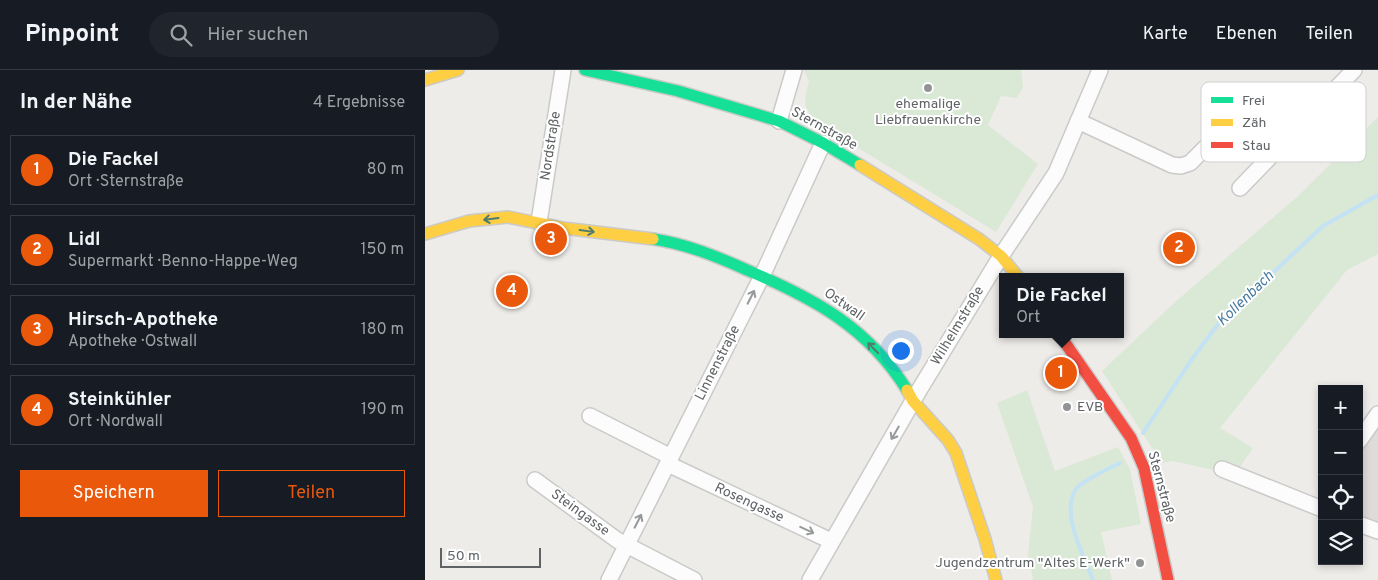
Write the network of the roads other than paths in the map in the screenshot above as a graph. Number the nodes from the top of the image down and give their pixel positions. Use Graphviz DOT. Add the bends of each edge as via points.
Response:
graph roads {
  1 [pos="458,70"];
  2 [pos="563,70"];
  3 [pos="585,70"];
  4 [pos="794,70"];
  5 [pos="1100,70"];
  6 [pos="1353,70"];
  7 [pos="425,80"];
  8 [pos="1341,82"];
  9 [pos="779,121"];
  10 [pos="1077,122"];
  11 [pos="823,143"];
  12 [pos="1201,152"];
  13 [pos="1264,162"];
  14 [pos="1240,188"];
  15 [pos="539,222"];
  16 [pos="425,234"];
  17 [pos="1001,256"];
  18 [pos="1015,273"];
  19 [pos="762,276"];
  20 [pos="1062,338"];
  21 [pos="913,400"];
  22 [pos="1378,414"];
  23 [pos="591,416"];
  24 [pos="1363,435"];
  25 [pos="669,460"];
  26 [pos="1222,469"];
  27 [pos="535,480"];
  28 [pos="1318,508"];
  29 [pos="1363,525"];
  30 [pos="1378,531"];
  31 [pos="831,542"];
  32 [pos="626,545"];
  33 [pos="609,580"];
  34 [pos="694,580"];
  35 [pos="810,580"];
  36 [pos="996,580"];
  37 [pos="1168,580"];
  1 -- 7 [label="main road"];
  2 -- 15 [label="street, Nordstraße"];
  3 -- 9 [label="main road, Sternstraße"];
  4 -- 9 [label="street"];
  5 -- 10 [label="street, Wilhelmstraße"];
  6 -- 8 [label="street"];
  9 -- 11 [label="main road, Sternstraße"];
  10 -- 12 [label="street" via="1172,165 1190,163"];
  10 -- 17 [label="street, Wilhelmstraße" via="1056,173"];
  11 -- 17 [label="main road, Sternstraße" via="979,239"];
  11 -- 19 [label="street, Linnenstraße"];
  13 -- 14 [label="street"];
  15 -- 16 [label="main road, Ostwall, one-way" via="508,217 469,221"];
  15 -- 19 [label="main road, Ostwall, one-way" via="665,241 704,251"];
  17 -- 18 [label="main road, Sternstraße"];
  17 -- 21 [label="street, Wilhelmstraße"];
  21 -- 19 [label="main road, Ostwall, one-way" via="883,357 838,316"];
  25 -- 19 [label="street, Linnenstraße, one-way"];
  20 -- 37 [label="main road, Sternstraße" via="1131,438 1143,468"];
  21 -- 31 [label="street, Wilhelmstraße, one-way"];
  21 -- 36 [label="main road, Ostwall" via="948,440 955,453"];
  22 -- 24 [label="street"];
  23 -- 25 [label="street, Rosengasse"];
  25 -- 31 [label="street, Rosengasse, one-way"];
  32 -- 25 [label="street, Linnenstraße, one-way"];
  26 -- 28 [label="street"];
  27 -- 32 [label="street, Steingasse"];
  29 -- 30 [label="street"];
  31 -- 35 [label="street, Wilhelmstraße"];
  32 -- 33 [label="street, Linnenstraße"];
  32 -- 34 [label="street, Steingasse"];
}
